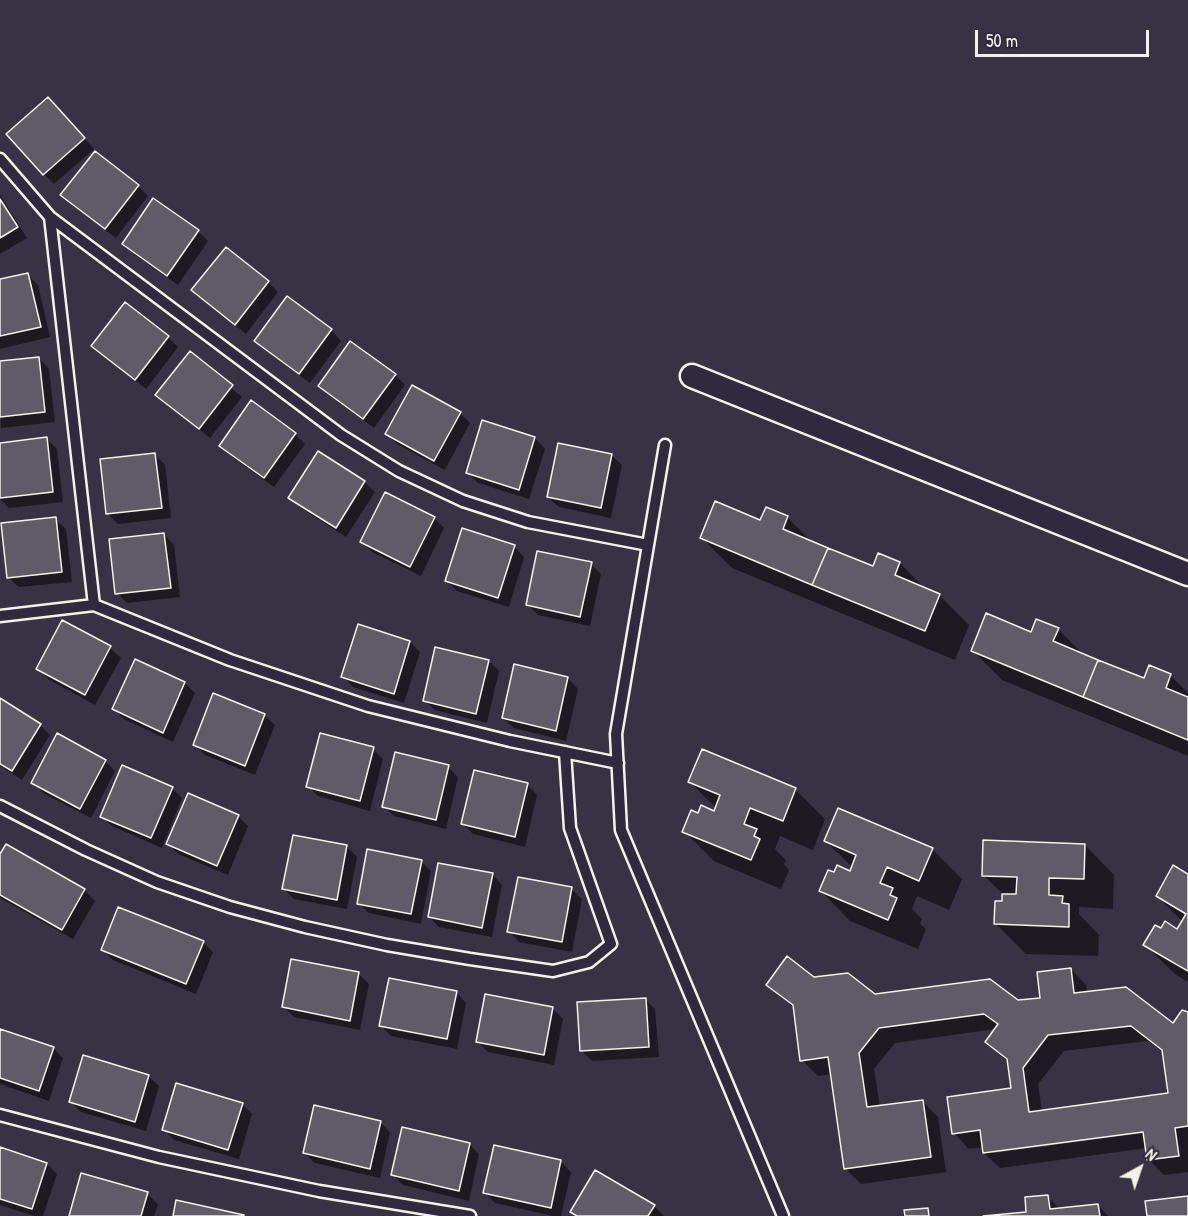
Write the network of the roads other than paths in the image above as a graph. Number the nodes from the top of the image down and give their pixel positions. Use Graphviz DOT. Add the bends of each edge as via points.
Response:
graph roads {
  1 [pos="0,159"];
  2 [pos="50,217"];
  3 [pos="692,376"];
  4 [pos="665,445"];
  5 [pos="648,545"];
  6 [pos="1188,574"];
  7 [pos="94,605"];
  8 [pos="0,616"];
  9 [pos="565,752"];
  10 [pos="618,763"];
  11 [pos="0,806"];
  12 [pos="0,1114"];
  13 [pos="470,1216"];
  14 [pos="783,1216"];
  1 -- 2 [label="lane"];
  2 -- 5 [label="lane" via="341,435 399,471 463,501 528,522"];
  2 -- 7 [label="lane"];
  3 -- 6 [label="street"];
  4 -- 5 [label="lane"];
  5 -- 10 [label="lane" via="616,734"];
  7 -- 8 [label="lane"];
  7 -- 9 [label="lane" via="299,684 439,725"];
  9 -- 10 [label="lane"];
  9 -- 11 [label="lane" via="570,828 611,944 589,962 553,971 387,945 231,907 157,882"];
  10 -- 14 [label="lane" via="621,830"];
  12 -- 13 [label="lane" via="159,1157 319,1191"];
}
